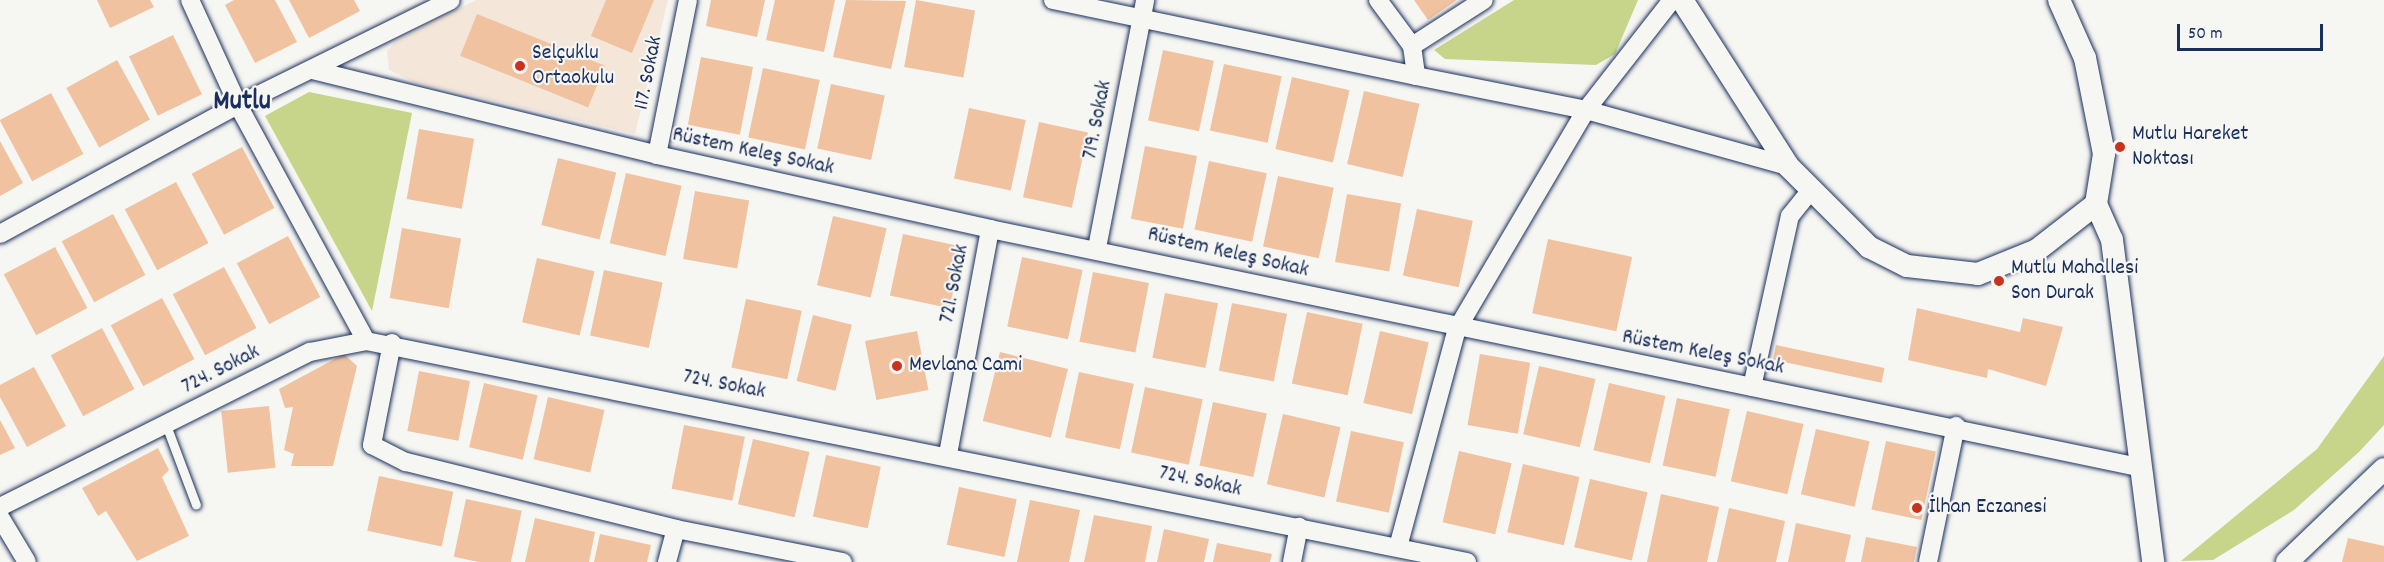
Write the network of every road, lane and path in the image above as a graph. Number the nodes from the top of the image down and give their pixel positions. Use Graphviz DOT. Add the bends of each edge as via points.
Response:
graph roads {
  1 [pos="190,0"];
  2 [pos="451,0"];
  3 [pos="688,0"];
  4 [pos="1053,0"];
  5 [pos="1145,0"];
  6 [pos="1378,0"];
  7 [pos="1484,0"];
  8 [pos="1672,0"];
  9 [pos="1682,0"];
  10 [pos="2059,0"];
  11 [pos="1141,20"];
  12 [pos="1412,46"];
  13 [pos="312,70"];
  14 [pos="1416,76"];
  15 [pos="237,105"];
  16 [pos="1586,110"];
  17 [pos="657,155"];
  18 [pos="1788,166"];
  19 [pos="1810,191"];
  20 [pos="2096,204"];
  21 [pos="990,228"];
  22 [pos="0,234"];
  23 [pos="1097,248"];
  24 [pos="1456,329"];
  25 [pos="366,341"];
  26 [pos="392,343"];
  27 [pos="1752,387"];
  28 [pos="166,425"];
  29 [pos="1956,426"];
  30 [pos="948,454"];
  31 [pos="2138,467"];
  32 [pos="2384,469"];
  33 [pos="196,505"];
  34 [pos="0,507"];
  35 [pos="0,517"];
  36 [pos="1299,527"];
  37 [pos="676,528"];
  38 [pos="1398,547"];
  39 [pos="27,562"];
  40 [pos="667,562"];
  41 [pos="843,562"];
  42 [pos="1292,562"];
  43 [pos="1467,562"];
  44 [pos="1928,562"];
  45 [pos="2152,562"];
  46 [pos="2287,562"];
  1 -- 15 [label="street"];
  2 -- 13 [label="street"];
  3 -- 17 [label="street, 117. Sokak"];
  4 -- 11 [label="street"];
  5 -- 11 [label="street, 719. Sokak"];
  6 -- 12 [label="street"];
  7 -- 12 [label="street"];
  8 -- 16 [label="street"];
  9 -- 18 [label="street"];
  10 -- 20 [label="street" via="2085,58 2103,154"];
  11 -- 14 [label="street"];
  11 -- 23 [label="street, 719. Sokak"];
  12 -- 14 [label="street"];
  13 -- 15 [label="street"];
  13 -- 17 [label="street, Rüstem Keleş Sokak"];
  14 -- 16 [label="street"];
  15 -- 22 [label="street"];
  15 -- 25 [label="street"];
  16 -- 18 [label="street"];
  16 -- 24 [label="street"];
  17 -- 21 [label="street, Rüstem Keleş Sokak"];
  18 -- 19 [label="street"];
  19 -- 20 [label="street" via="1869,247 1907,266 1978,274 2037,250"];
  19 -- 27 [label="street" via="1790,216"];
  20 -- 31 [label="street" via="2112,240"];
  21 -- 23 [label="street, Rüstem Keleş Sokak"];
  21 -- 30 [label="street, 721. Sokak"];
  23 -- 24 [label="street, Rüstem Keleş Sokak"];
  24 -- 27 [label="street, Rüstem Keleş Sokak"];
  24 -- 38 [label="street"];
  25 -- 26 [label="street, 724. Sokak"];
  25 -- 28 [label="street, 724. Sokak" via="310,352"];
  26 -- 30 [label="street, 724. Sokak"];
  26 -- 37 [label="street" via="372,445 406,462"];
  27 -- 29 [label="street, Rüstem Keleş Sokak"];
  28 -- 33 [label="lane"];
  28 -- 34 [label="street, 724. Sokak"];
  29 -- 31 [label="street, Rüstem Keleş Sokak"];
  29 -- 44 [label="street"];
  30 -- 36 [label="street, 724. Sokak"];
  31 -- 45 [label="street"];
  32 -- 46 [label="street"];
  35 -- 39 [label="street"];
  36 -- 38 [label="street, 724. Sokak"];
  36 -- 42 [label="street"];
  37 -- 40 [label="street"];
  37 -- 41 [label="street"];
  38 -- 43 [label="street, 724. Sokak"];
}
